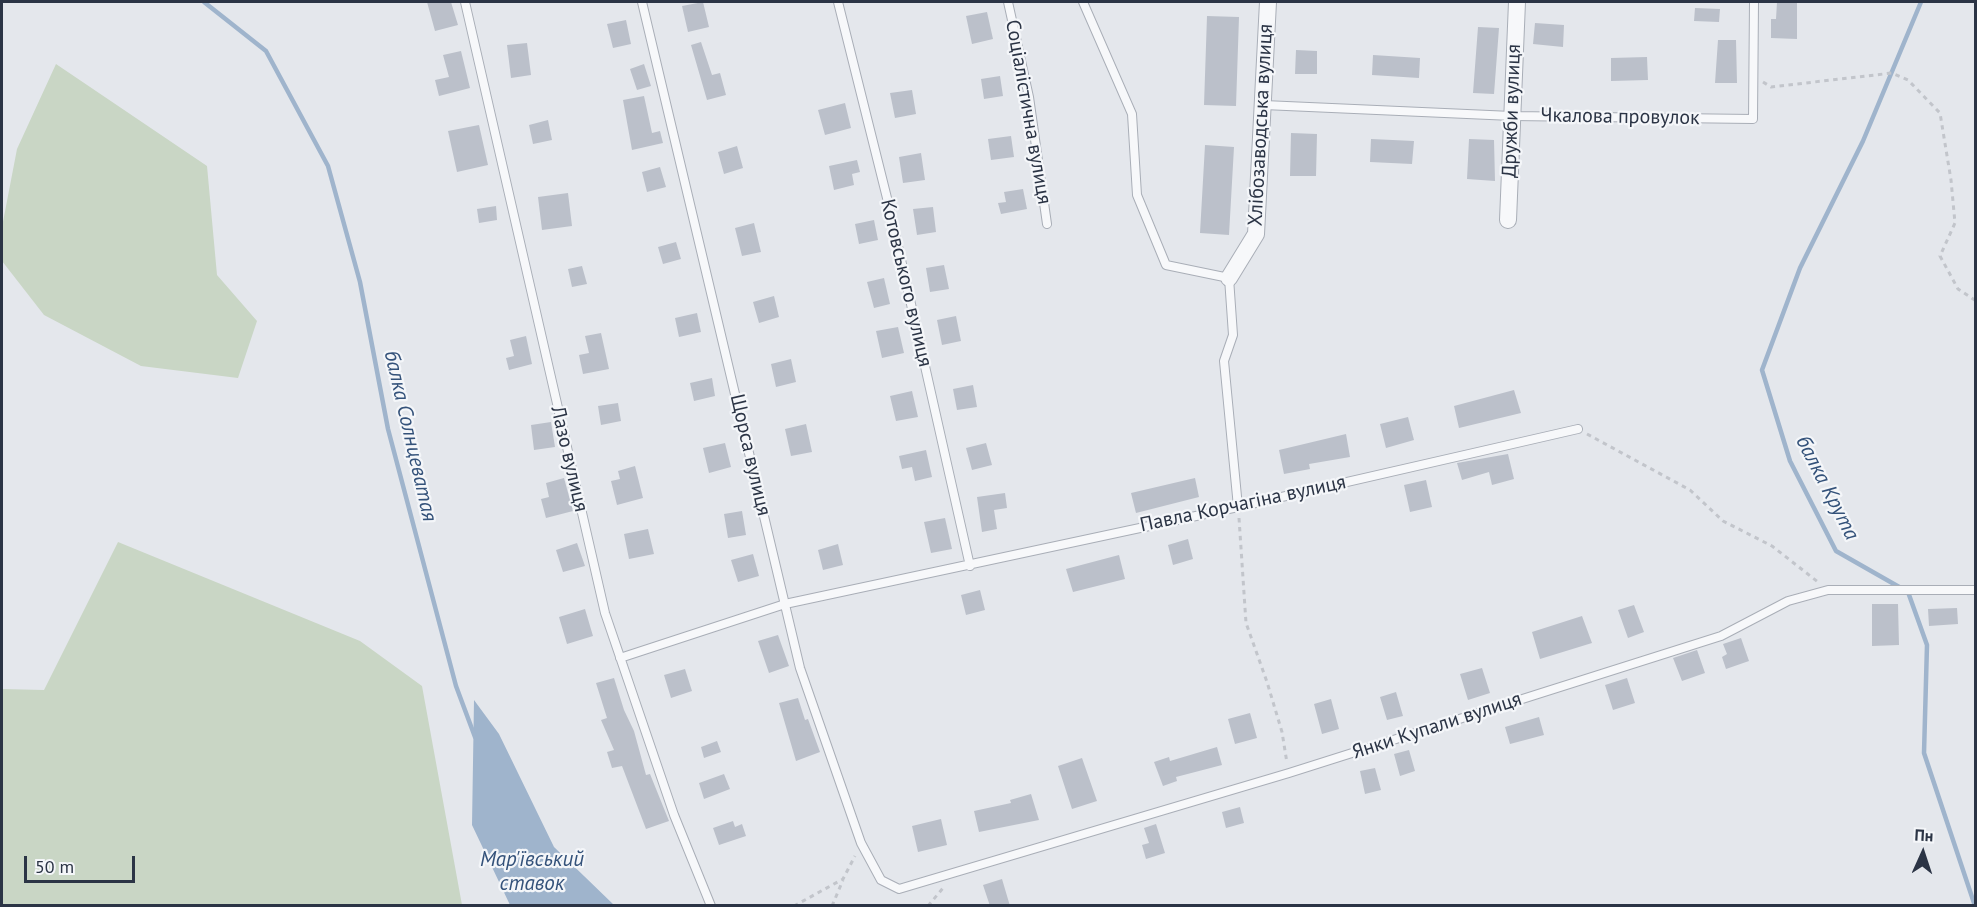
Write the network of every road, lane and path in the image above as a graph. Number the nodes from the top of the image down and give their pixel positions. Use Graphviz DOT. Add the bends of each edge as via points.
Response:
graph roads {
  1 [pos="465,2"];
  2 [pos="642,2"];
  3 [pos="838,2"];
  4 [pos="1008,2"];
  5 [pos="1083,2"];
  6 [pos="1268,2"];
  7 [pos="1517,2"];
  8 [pos="1754,2"];
  9 [pos="1754,77"];
  10 [pos="1264,105"];
  11 [pos="1512,116"];
  12 [pos="1508,220"];
  13 [pos="1047,224"];
  14 [pos="1229,278"];
  15 [pos="1976,301"];
  16 [pos="1578,429"];
  17 [pos="1238,507"];
  18 [pos="970,566"];
  19 [pos="1828,590"];
  20 [pos="1976,590"];
  21 [pos="785,604"];
  22 [pos="620,657"];
  23 [pos="1289,773"];
  24 [pos="861,843"];
  25 [pos="843,879"];
  26 [pos="899,889"];
  27 [pos="711,906"];
  28 [pos="794,906"];
  29 [pos="832,906"];
  1 -- 22 [label="lane, Лазо вулиця" via="604,613"];
  2 -- 21 [label="lane, Щорса вулиця"];
  3 -- 18 [label="lane, Котовського вулиця" via="888,202"];
  4 -- 13 [label="lane, Соціалістична вулиця" via="1029,98"];
  5 -- 14 [label="lane" via="1132,114 1137,195 1166,265"];
  6 -- 10 [label="street, Хлібозаводська вулиця"];
  7 -- 11 [label="street, Дружби вулиця"];
  8 -- 9 [label="lane"];
  9 -- 11 [label="lane, Чкалова провулок" via="1753,119"];
  9 -- 15 [label="path" via="1771,87 1892,73 1908,80 1940,113 1955,223 1940,256 1958,289"];
  10 -- 11 [label="lane, Чкалова провулок"];
  10 -- 14 [label="street, Хлібозаводська вулиця" via="1256,234"];
  11 -- 12 [label="street, Дружби вулиця"];
  14 -- 17 [label="lane" via="1233,335 1224,361"];
  16 -- 17 [label="lane, Павла Корчагіна вулиця"];
  16 -- 19 [label="path" via="1690,490 1723,520 1772,546"];
  17 -- 18 [label="lane, Павла Корчагіна вулиця"];
  17 -- 23 [label="path" via="1246,623 1282,732"];
  18 -- 21 [label="lane, Павла Корчагіна вулиця"];
  19 -- 20 [label="lane, Янки Купали вулиця"];
  19 -- 23 [label="lane, Янки Купали вулиця" via="1788,601 1721,636"];
  21 -- 22 [label="lane, Павла Корчагіна вулиця"];
  21 -- 24 [label="lane, Щорса вулиця" via="800,668"];
  22 -- 27 [label="lane, Лазо вулиця" via="674,815"];
  23 -- 26 [label="lane, Янки Купали вулиця"];
  24 -- 25 [label="path"];
  24 -- 26 [label="lane, Щорса вулиця" via="881,880"];
  25 -- 28 [label="path"];
  25 -- 29 [label="path"];
}
